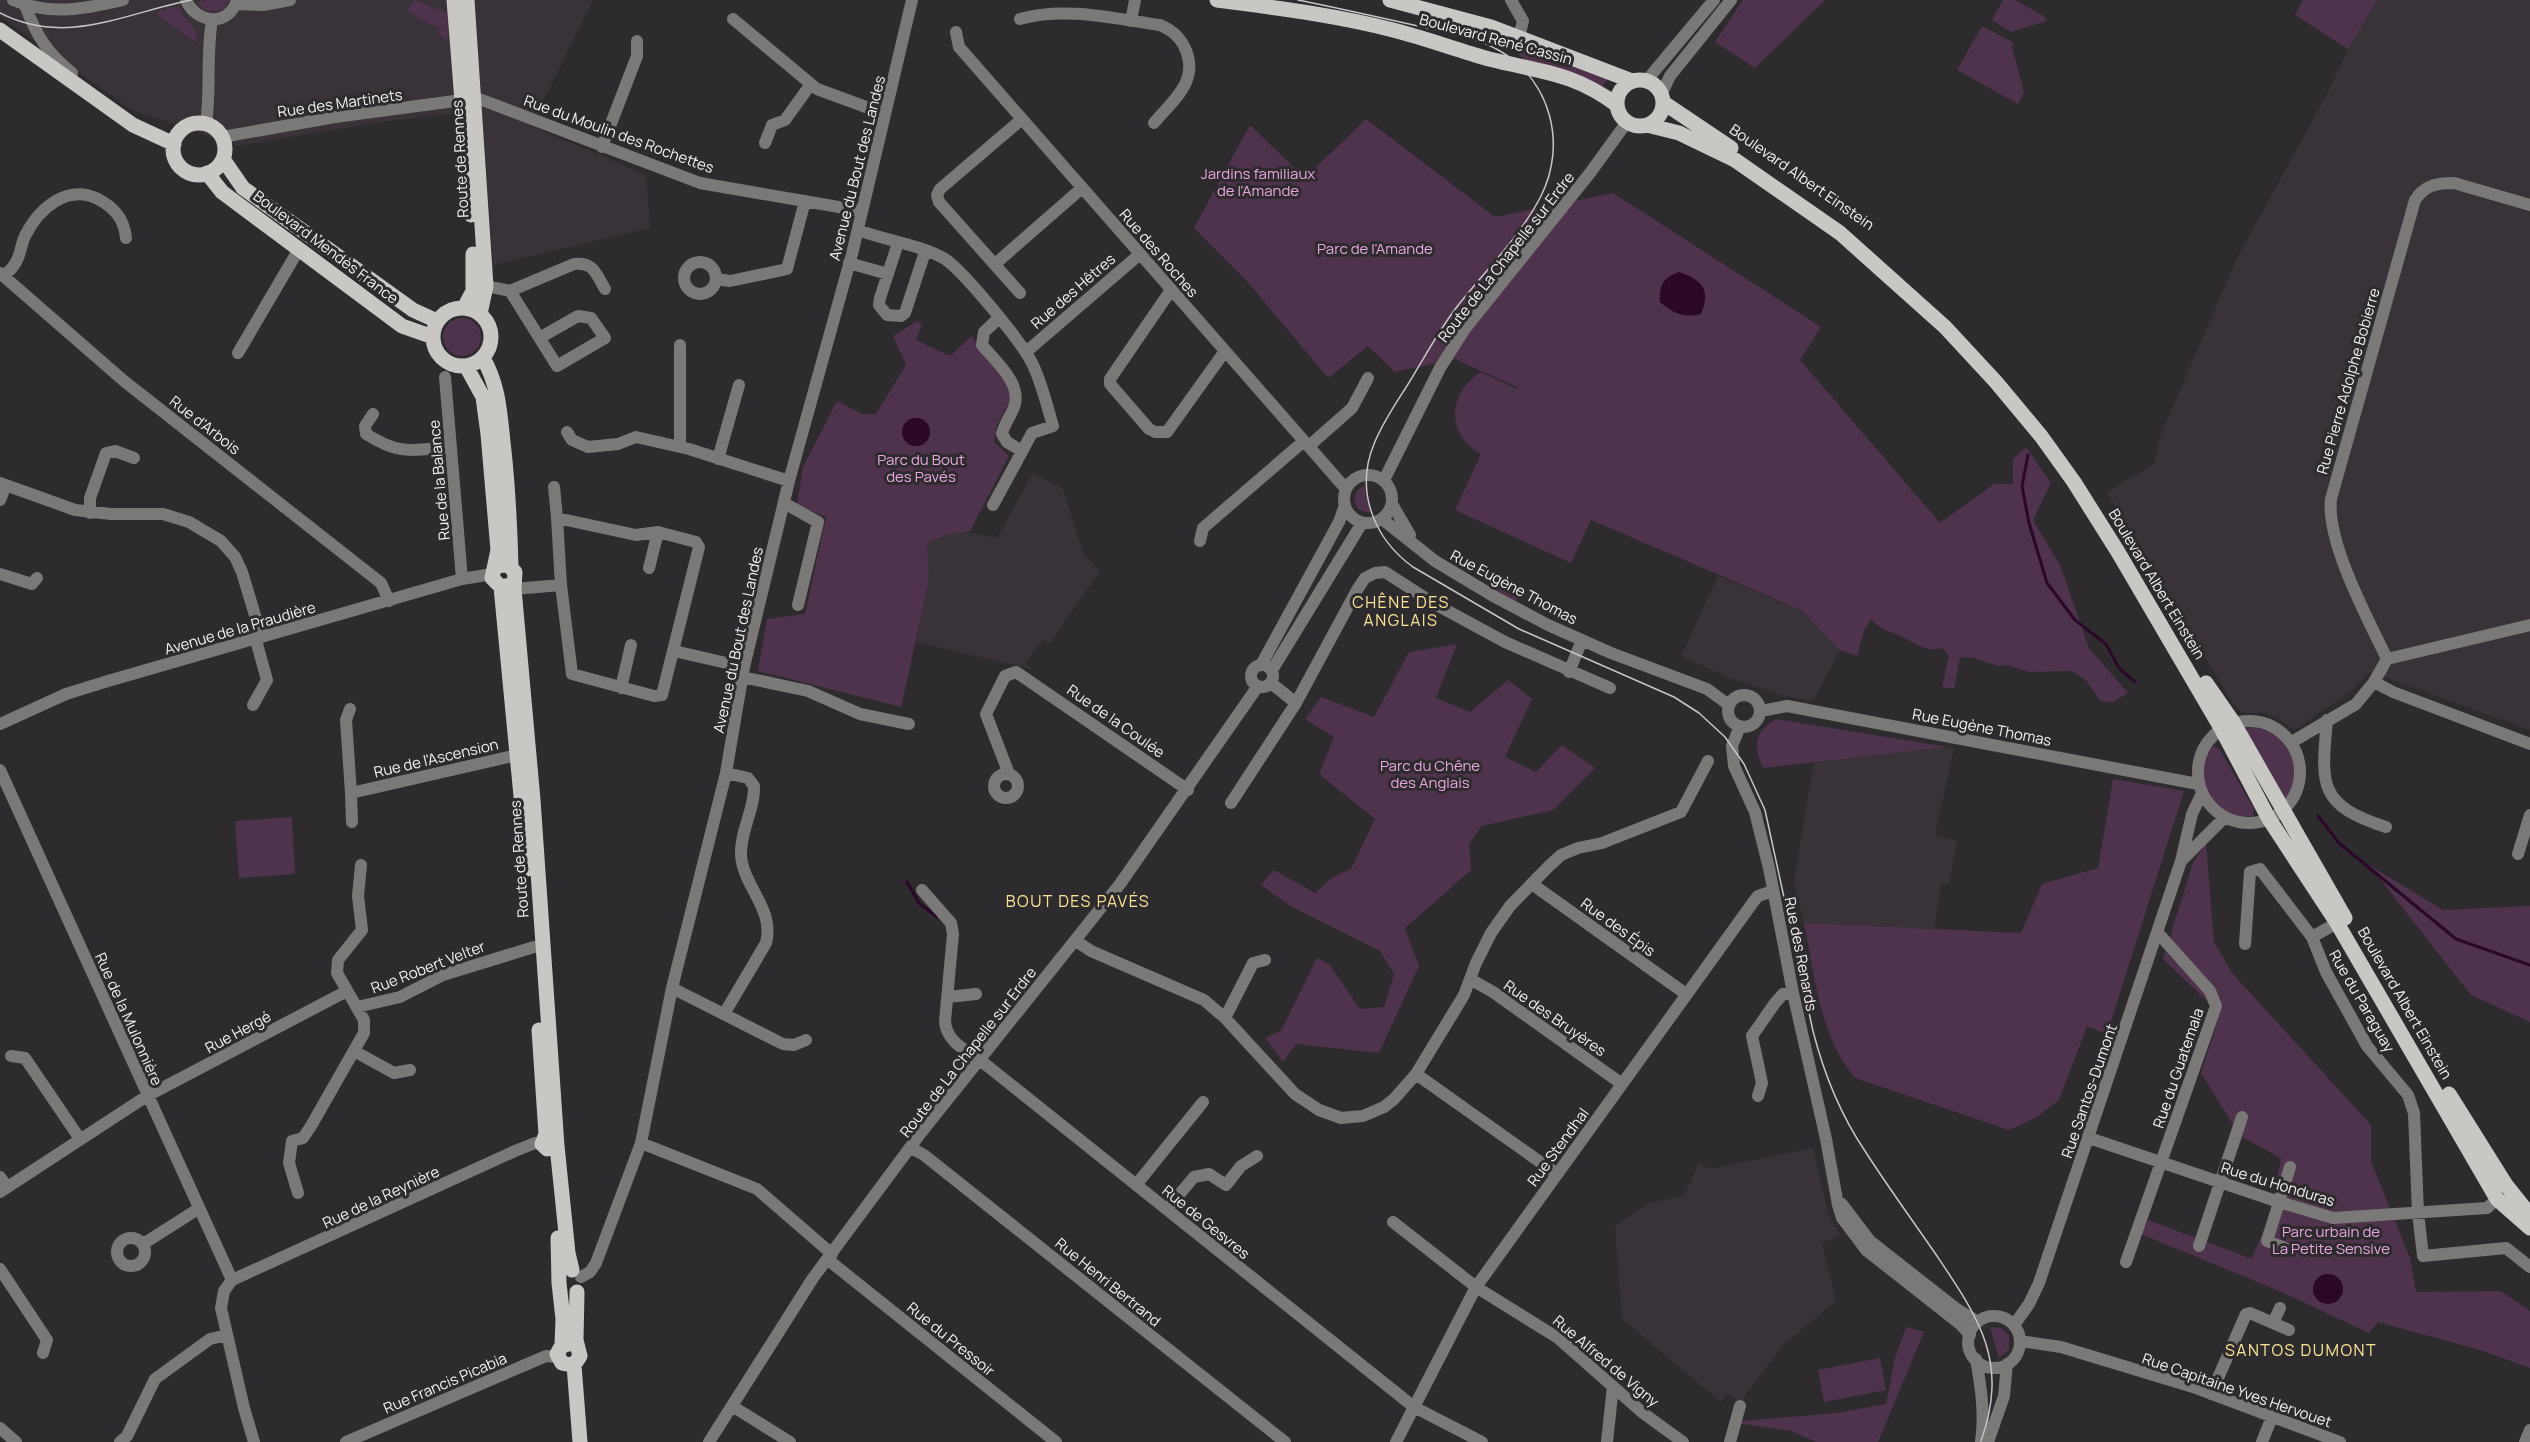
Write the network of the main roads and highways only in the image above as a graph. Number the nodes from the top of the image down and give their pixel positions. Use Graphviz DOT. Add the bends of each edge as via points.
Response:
graph roads {
  1 [pos="454,0"];
  2 [pos="467,0"];
  3 [pos="1217,0"];
  4 [pos="1390,0"];
  5 [pos="0,30"];
  6 [pos="1639,81"];
  7 [pos="468,98"];
  8 [pos="1663,98"];
  9 [pos="1617,105"];
  10 [pos="1647,125"];
  11 [pos="174,144"];
  12 [pos="223,159"];
  13 [pos="207,173"];
  14 [pos="464,308"];
  15 [pos="480,314"];
  16 [pos="437,321"];
  17 [pos="433,337"];
  18 [pos="483,358"];
  19 [pos="466,366"];
  20 [pos="505,577"];
  21 [pos="2227,725"];
  22 [pos="524,755"];
  23 [pos="550,1142"];
  24 [pos="2503,1194"];
  25 [pos="2530,1215"];
  26 [pos="2530,1228"];
  27 [pos="580,1442"];
  1 -- 7 [label="main road, Route de Rennes"];
  2 -- 7 [label="main road, Route de Rennes"];
  3 -- 9 [label="main road, Boulevard René Cassin" via="1312,13 1557,73 1588,86"];
  4 -- 6 [label="main road, Boulevard René Cassin" via="1519,37"];
  5 -- 11 [label="main road" via="107,108 147,134"];
  6 -- 8 [label="main road" via="1656,85"];
  6 -- 9 [label="main road" via="1621,90"];
  7 -- 14 [label="main road, Route de Rennes" via="475,273"];
  7 -- 15 [label="main road, Route de Rennes" via="486,286"];
  8 -- 10 [label="main road" via="1658,118"];
  8 -- 21 [label="main road, Boulevard Albert Einstein" via="1841,223 1926,297 1999,372 2081,477 2124,542"];
  9 -- 10 [label="main road" via="1627,122"];
  10 -- 21 [label="main road, Boulevard Albert Einstein" via="1703,143 1764,179 1840,233 1945,327 2041,436 2074,482"];
  11 -- 12 [label="main road" via="186,127 206,124 222,137"];
  11 -- 13 [label="main road" via="174,154 183,168 197,174"];
  12 -- 13 [label="main road"];
  12 -- 16 [label="main road, Boulevard Mendès France" via="243,188 413,310"];
  13 -- 17 [label="main road, Boulevard Mendès France" via="222,192 402,326"];
  14 -- 15 [label="main road"];
  14 -- 16 [label="main road" via="451,310"];
  15 -- 18 [label="main road" via="491,335"];
  16 -- 17 [label="main road"];
  17 -- 19 [label="main road" via="435,349 443,359"];
  18 -- 19 [label="main road"];
  18 -- 20 [label="main road, Route de Rennes" via="496,388 510,516"];
  19 -- 20 [label="main road, Route de Rennes" via="483,397 498,550"];
  20 -- 22 [label="main road, Route de Rennes"];
  21 -- 24 [label="main road, Boulevard Albert Einstein" via="2283,810"];
  21 -- 24 [label="main road, Boulevard Albert Einstein" via="2269,819"];
  22 -- 23 [label="main road, Route de Rennes"];
  22 -- 23 [label="main road, Route de Rennes"];
  23 -- 27 [label="main road, Route de Rennes" via="570,1281 563,1319 566,1349 580,1356 574,1365"];
  24 -- 25 [label="main road, Boulevard Albert Einstein"];
  24 -- 26 [label="main road, Boulevard Albert Einstein"];
}
